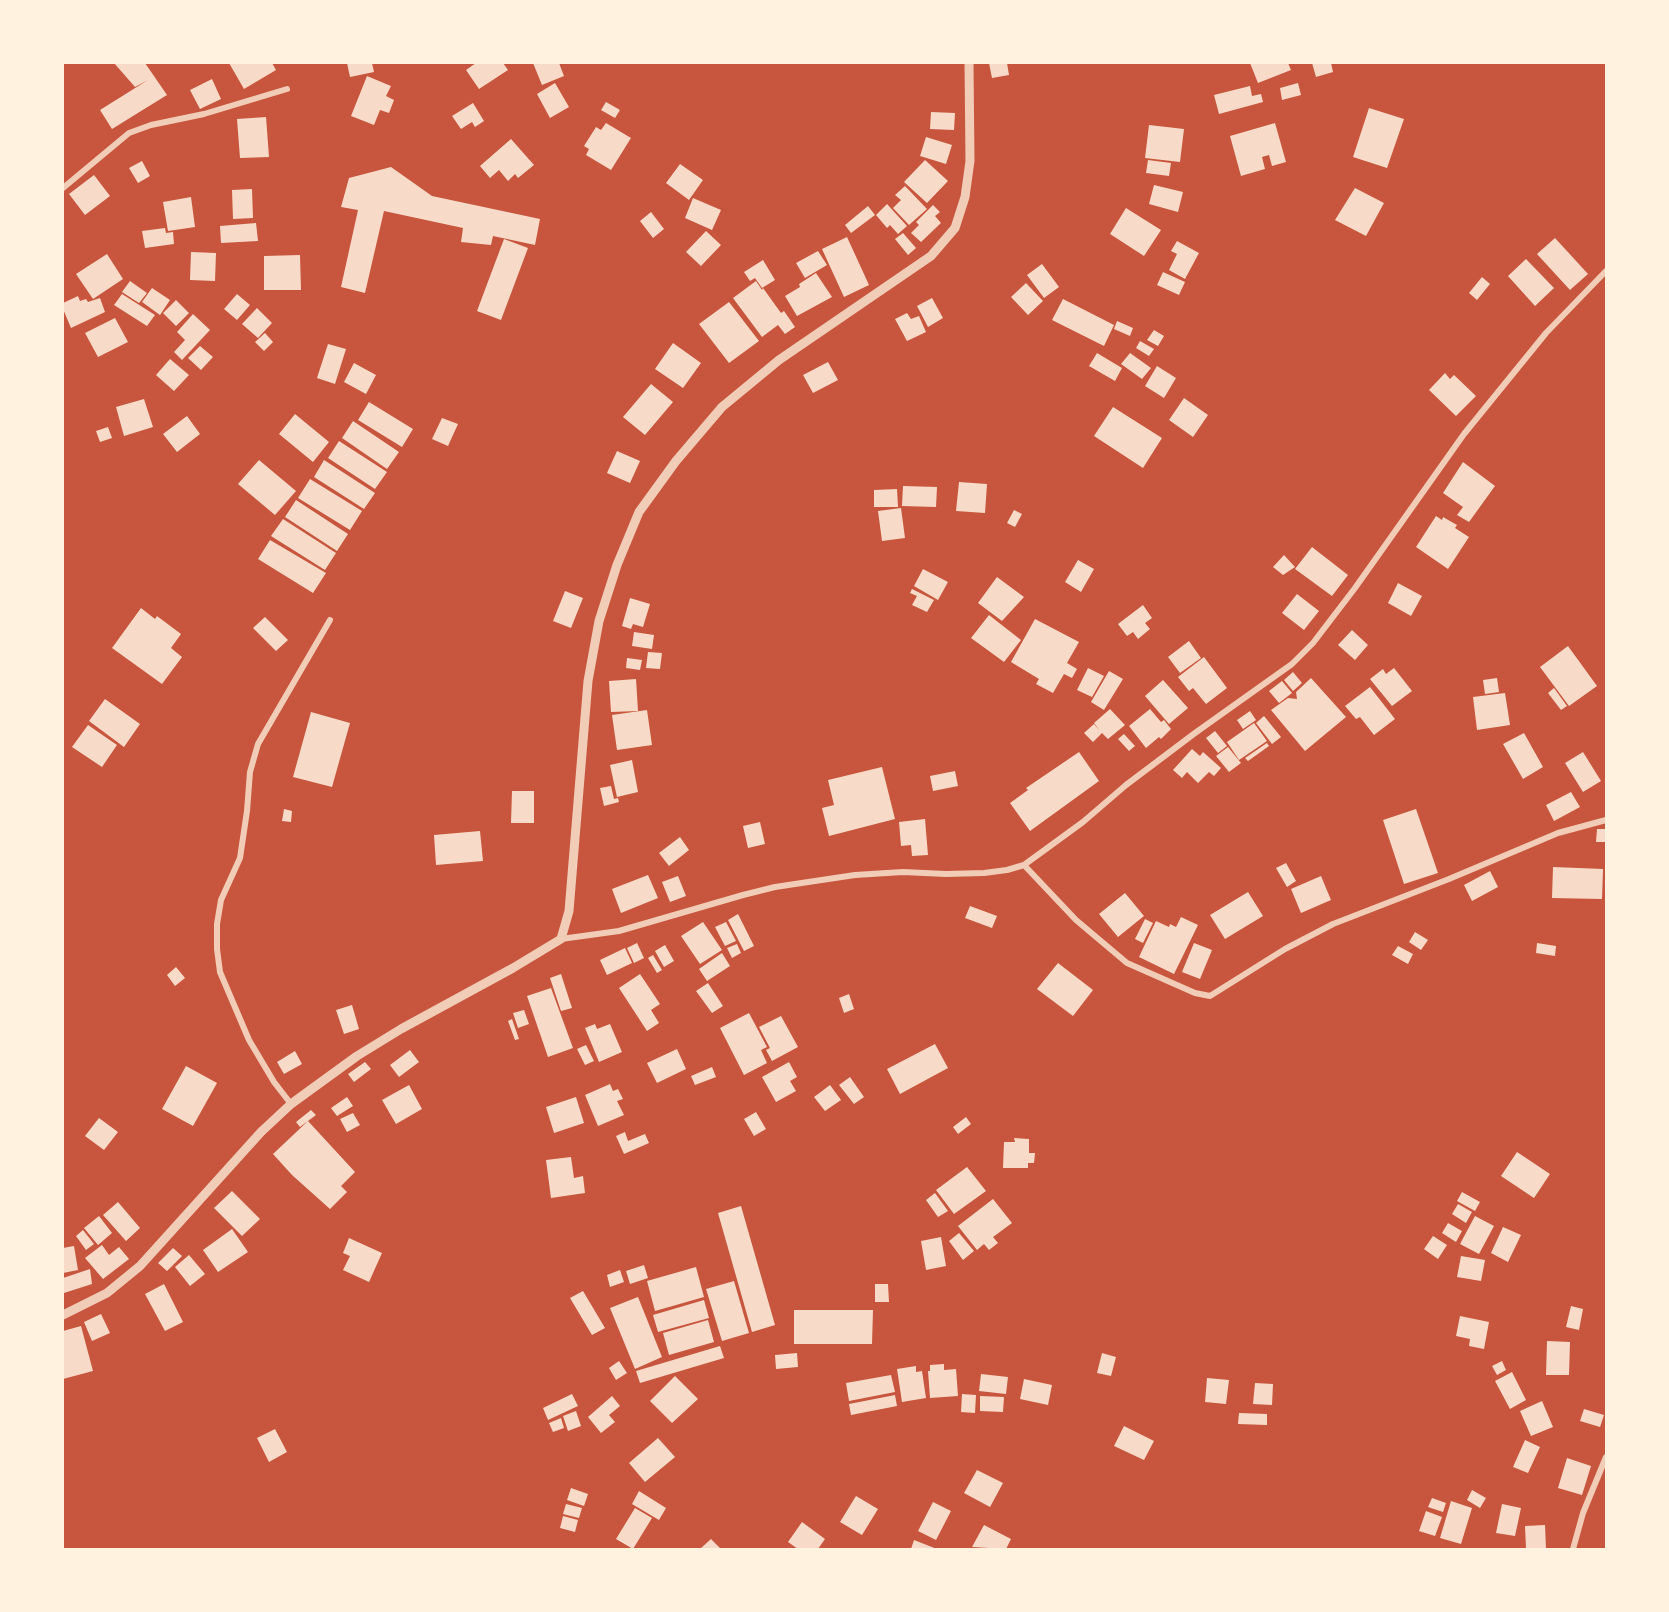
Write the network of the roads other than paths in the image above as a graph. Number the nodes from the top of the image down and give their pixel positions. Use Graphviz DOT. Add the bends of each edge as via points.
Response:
graph roads {
  1 [pos="969,63"];
  2 [pos="287,89"];
  3 [pos="63,188"];
  4 [pos="1606,271"];
  5 [pos="330,620"];
  6 [pos="1606,820"];
  7 [pos="1024,865"];
  8 [pos="561,939"];
  9 [pos="291,1104"];
  10 [pos="63,1315"];
  11 [pos="1606,1457"];
  12 [pos="1573,1549"];
  1 -- 8 [label="street" via="970,161 955,228 931,256 779,360 722,407 639,512 599,621 588,681 569,911"];
  2 -- 3 [label="street" via="129,133"];
  4 -- 7 [label="street" via="1546,333 1464,434 1313,643 1292,664"];
  5 -- 9 [label="street" via="258,744 250,772 240,858 221,900 217,924 220,972 249,1040"];
  6 -- 7 [label="street" via="1558,833 1334,924 1210,996 1127,963 1076,920"];
  7 -- 8 [label="street" via="984,873 855,875 776,887 618,932"];
  8 -- 9 [label="street" via="401,1029"];
  9 -- 10 [label="street" via="140,1266 107,1293"];
  11 -- 12 [label="street"];
}
